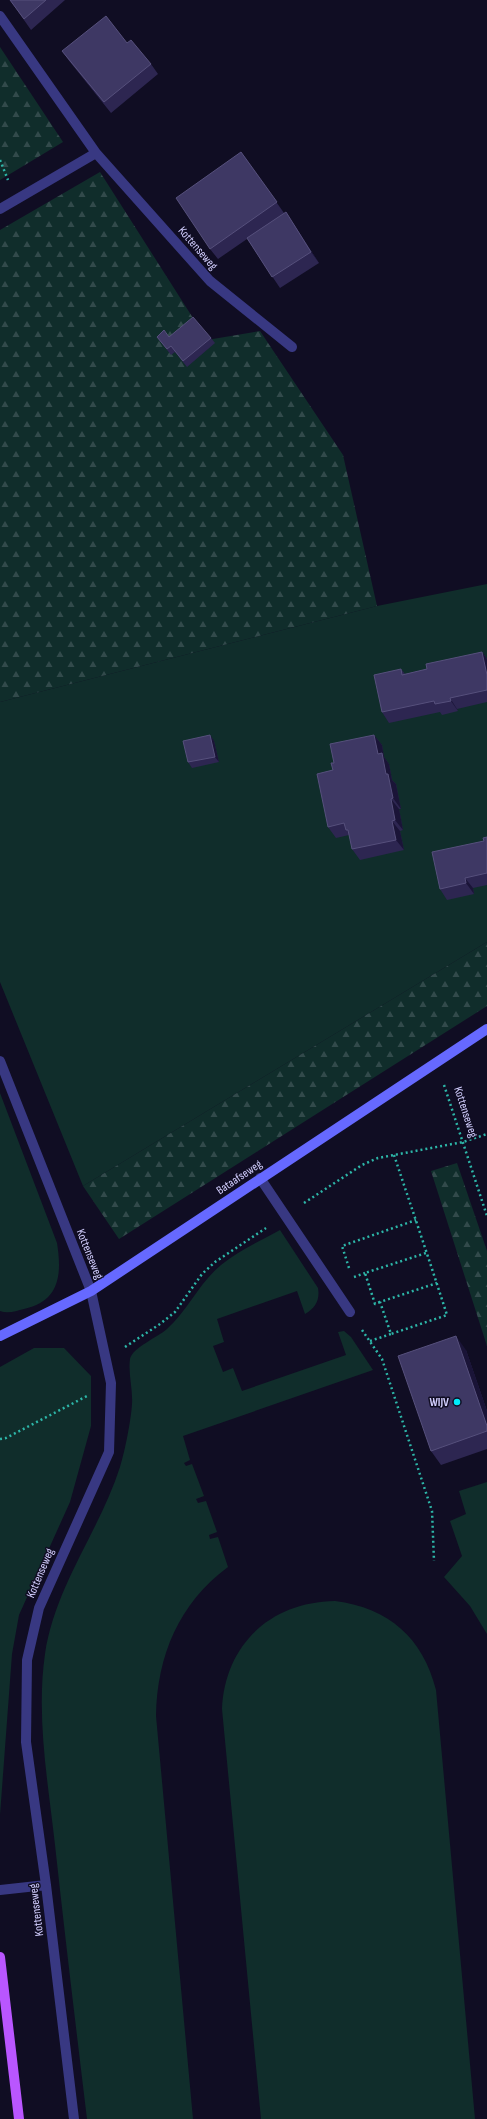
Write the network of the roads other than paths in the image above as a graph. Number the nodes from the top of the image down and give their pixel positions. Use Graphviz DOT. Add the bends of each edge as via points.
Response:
graph roads {
  1 [pos="0,16"];
  2 [pos="96,153"];
  3 [pos="0,209"];
  4 [pos="292,347"];
  5 [pos="487,1029"];
  6 [pos="0,1061"];
  7 [pos="260,1178"];
  8 [pos="91,1290"];
  9 [pos="350,1312"];
  10 [pos="0,1336"];
  11 [pos="46,1885"];
  12 [pos="0,1890"];
  13 [pos="0,1957"];
  14 [pos="19,2119"];
  15 [pos="74,2119"];
  1 -- 2 [label="street, Kottenseweg"];
  2 -- 3 [label="street"];
  2 -- 4 [label="street, Kottenseweg" via="210,281"];
  5 -- 7 [label="main road, Bataafseweg"];
  6 -- 8 [label="street, Kottenseweg"];
  7 -- 8 [label="main road, Bataafseweg"];
  7 -- 9 [label="street"];
  8 -- 10 [label="main road, Bataafseweg"];
  8 -- 11 [label="street, Kottenseweg" via="111,1383 109,1452 39,1608 27,1660 26,1742"];
  11 -- 12 [label="street"];
  11 -- 15 [label="street, Kottenseweg"];
  13 -- 14 [label="main road"];
}
